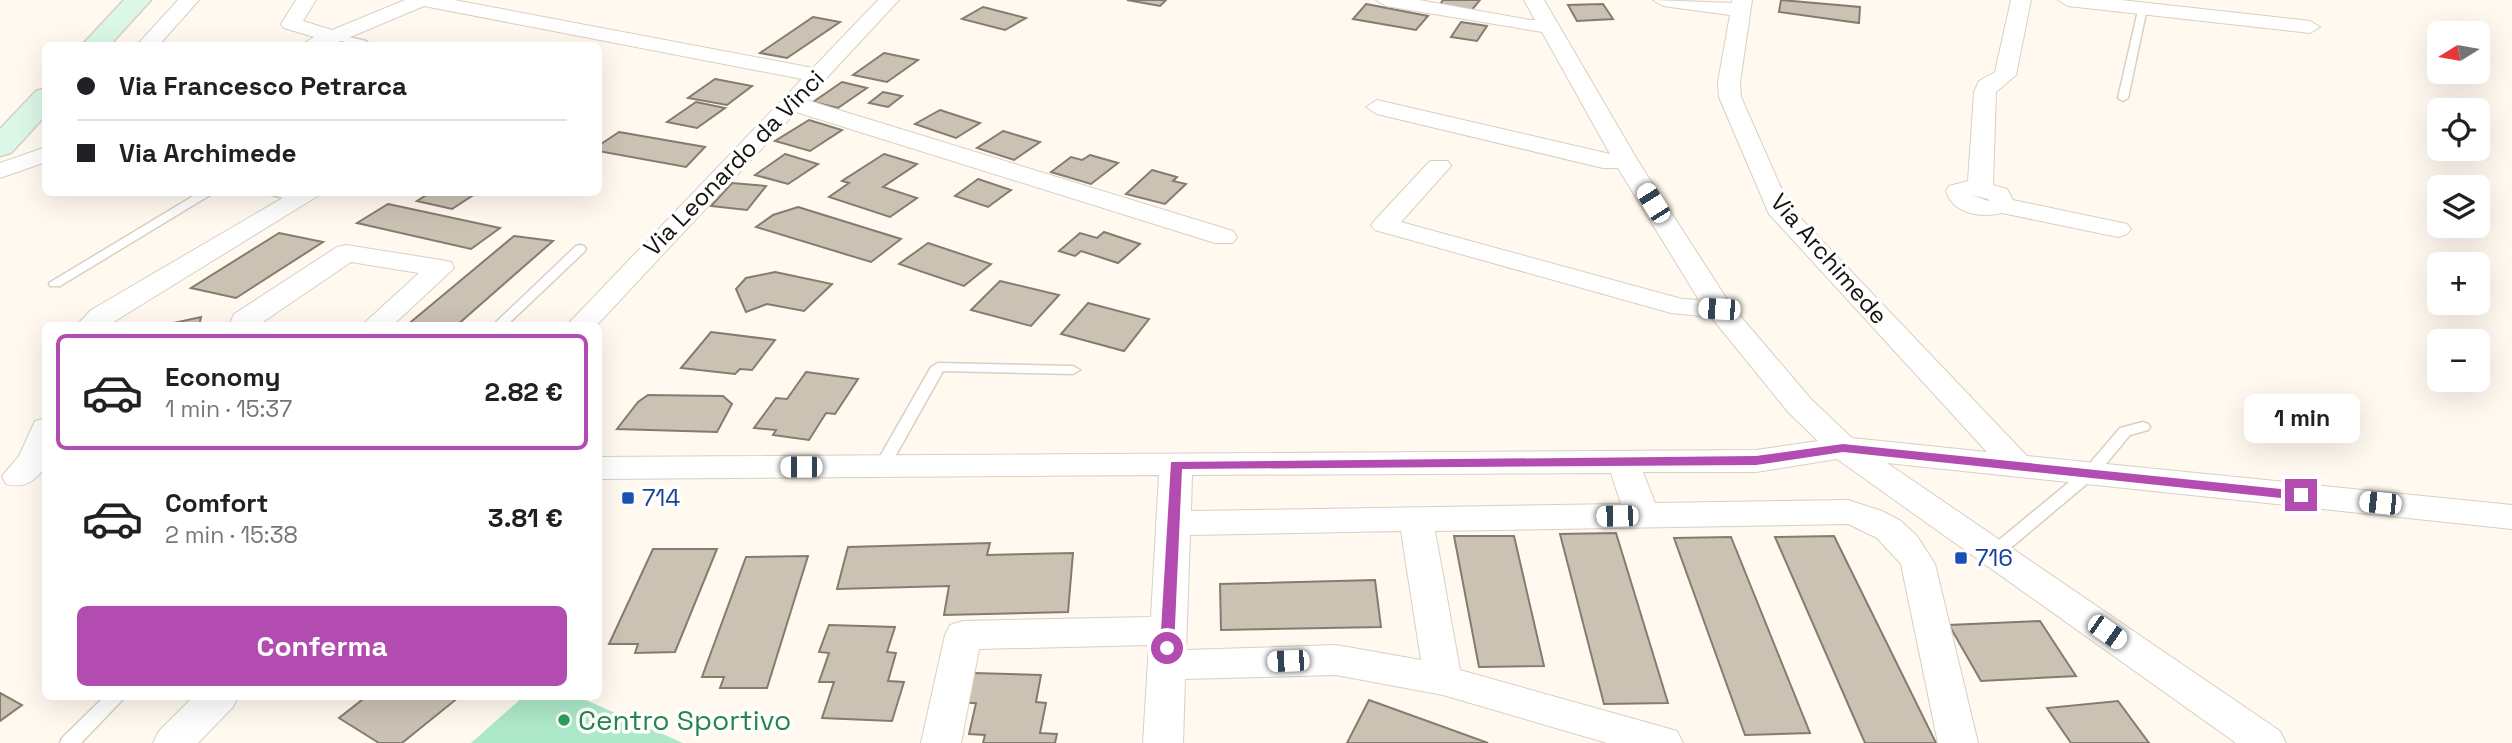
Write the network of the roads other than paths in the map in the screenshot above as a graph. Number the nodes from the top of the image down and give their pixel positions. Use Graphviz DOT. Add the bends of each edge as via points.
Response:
graph roads {
  1 [pos="138,0"];
  2 [pos="306,0"];
  3 [pos="423,0"];
  4 [pos="889,0"];
  5 [pos="1385,0"];
  6 [pos="1534,0"];
  7 [pos="1663,0"];
  8 [pos="2021,0"];
  9 [pos="2068,0"];
  10 [pos="187,2"];
  11 [pos="1741,5"];
  12 [pos="2142,8"];
  13 [pos="1551,26"];
  14 [pos="2310,27"];
  15 [pos="584,32"];
  16 [pos="332,36"];
  17 [pos="98,42"];
  18 [pos="149,42"];
  19 [pos="319,42"];
  20 [pos="359,42"];
  21 [pos="568,42"];
  22 [pos="818,75"];
  23 [pos="2123,98"];
  24 [pos="42,101"];
  25 [pos="791,103"];
  26 [pos="1377,107"];
  27 [pos="0,148"];
  28 [pos="42,151"];
  29 [pos="42,153"];
  30 [pos="1626,161"];
  31 [pos="1439,166"];
  32 [pos="0,171"];
  33 [pos="202,196"];
  34 [pos="306,196"];
  35 [pos="2118,229"];
  36 [pos="1224,237"];
  37 [pos="580,250"];
  38 [pos="55,282"];
  39 [pos="1719,309"];
  40 [pos="94,322"];
  41 [pos="244,322"];
  42 [pos="380,322"];
  43 [pos="502,322"];
  44 [pos="584,322"];
  45 [pos="1073,370"];
  46 [pos="2143,427"];
  47 [pos="42,438"];
  48 [pos="1843,448"];
  49 [pos="1623,461"];
  50 [pos="1176,465"];
  51 [pos="2018,466"];
  52 [pos="882,467"];
  53 [pos="602,468"];
  54 [pos="2090,473"];
  55 [pos="21,476"];
  56 [pos="1642,515"];
  57 [pos="2512,517"];
  58 [pos="1416,519"];
  59 [pos="1173,523"];
  60 [pos="1994,553"];
  61 [pos="1167,648"];
  62 [pos="1443,680"];
  63 [pos="113,700"];
  64 [pos="215,700"];
  65 [pos="69,743"];
  66 [pos="173,743"];
  67 [pos="941,743"];
  68 [pos="1163,743"];
  69 [pos="1663,743"];
  70 [pos="1958,743"];
  71 [pos="2266,743"];
  1 -- 17 [label="street"];
  2 -- 16 [label="street" via="291,24"];
  3 -- 15 [label="street"];
  3 -- 16 [label="street"];
  4 -- 22 [label="street, Via Leonardo da Vinci"];
  5 -- 13 [label="street"];
  6 -- 13 [label="street"];
  7 -- 11 [label="street, Via Archimede"];
  8 -- 35 [label="street" via="2005,75 1985,92 1980,188 1998,194 2003,205 2028,213"];
  9 -- 12 [label="street"];
  10 -- 18 [label="street"];
  11 -- 51 [label="street, Via Archimede" via="1730,97 1778,209"];
  12 -- 14 [label="street"];
  12 -- 23 [label="lane"];
  13 -- 30 [label="street"];
  15 -- 21 [label="street"];
  15 -- 22 [label="street"];
  16 -- 19 [label="street"];
  16 -- 20 [label="lane"];
  22 -- 25 [label="street, Via Leonardo da Vinci"];
  24 -- 27 [label="street"];
  25 -- 36 [label="street"];
  25 -- 44 [label="street, Via Leonardo da Vinci"];
  26 -- 30 [label="street" via="1603,161"];
  27 -- 28 [label="street"];
  29 -- 32 [label="street"];
  30 -- 39 [label="street"];
  31 -- 39 [label="street" via="1384,225 1681,307"];
  33 -- 38 [label="lane"];
  34 -- 40 [label="street"];
  37 -- 43 [label="lane"];
  39 -- 48 [label="street" via="1800,406"];
  41 -- 42 [label="street" via="346,253 441,268"];
  45 -- 52 [label="lane" via="938,367"];
  46 -- 54 [label="lane" via="2125,431"];
  47 -- 55 [label="street"];
  48 -- 49 [label="street" via="1756,460"];
  48 -- 51 [label="street"];
  48 -- 60 [label="street"];
  49 -- 50 [label="street"];
  49 -- 56 [label="street"];
  50 -- 52 [label="street"];
  50 -- 59 [label="street"];
  51 -- 54 [label="street"];
  52 -- 53 [label="street"];
  54 -- 57 [label="street"];
  54 -- 60 [label="lane"];
  56 -- 58 [label="street"];
  56 -- 70 [label="street" via="1848,512 1890,529 1908,544 1918,564"];
  58 -- 59 [label="street"];
  58 -- 62 [label="street"];
  59 -- 61 [label="street"];
  60 -- 71 [label="street"];
  61 -- 62 [label="street" via="1336,660"];
  61 -- 67 [label="street" via="963,635"];
  61 -- 68 [label="street"];
  62 -- 69 [label="street"];
  63 -- 65 [label="lane"];
  64 -- 66 [label="street"];
}
